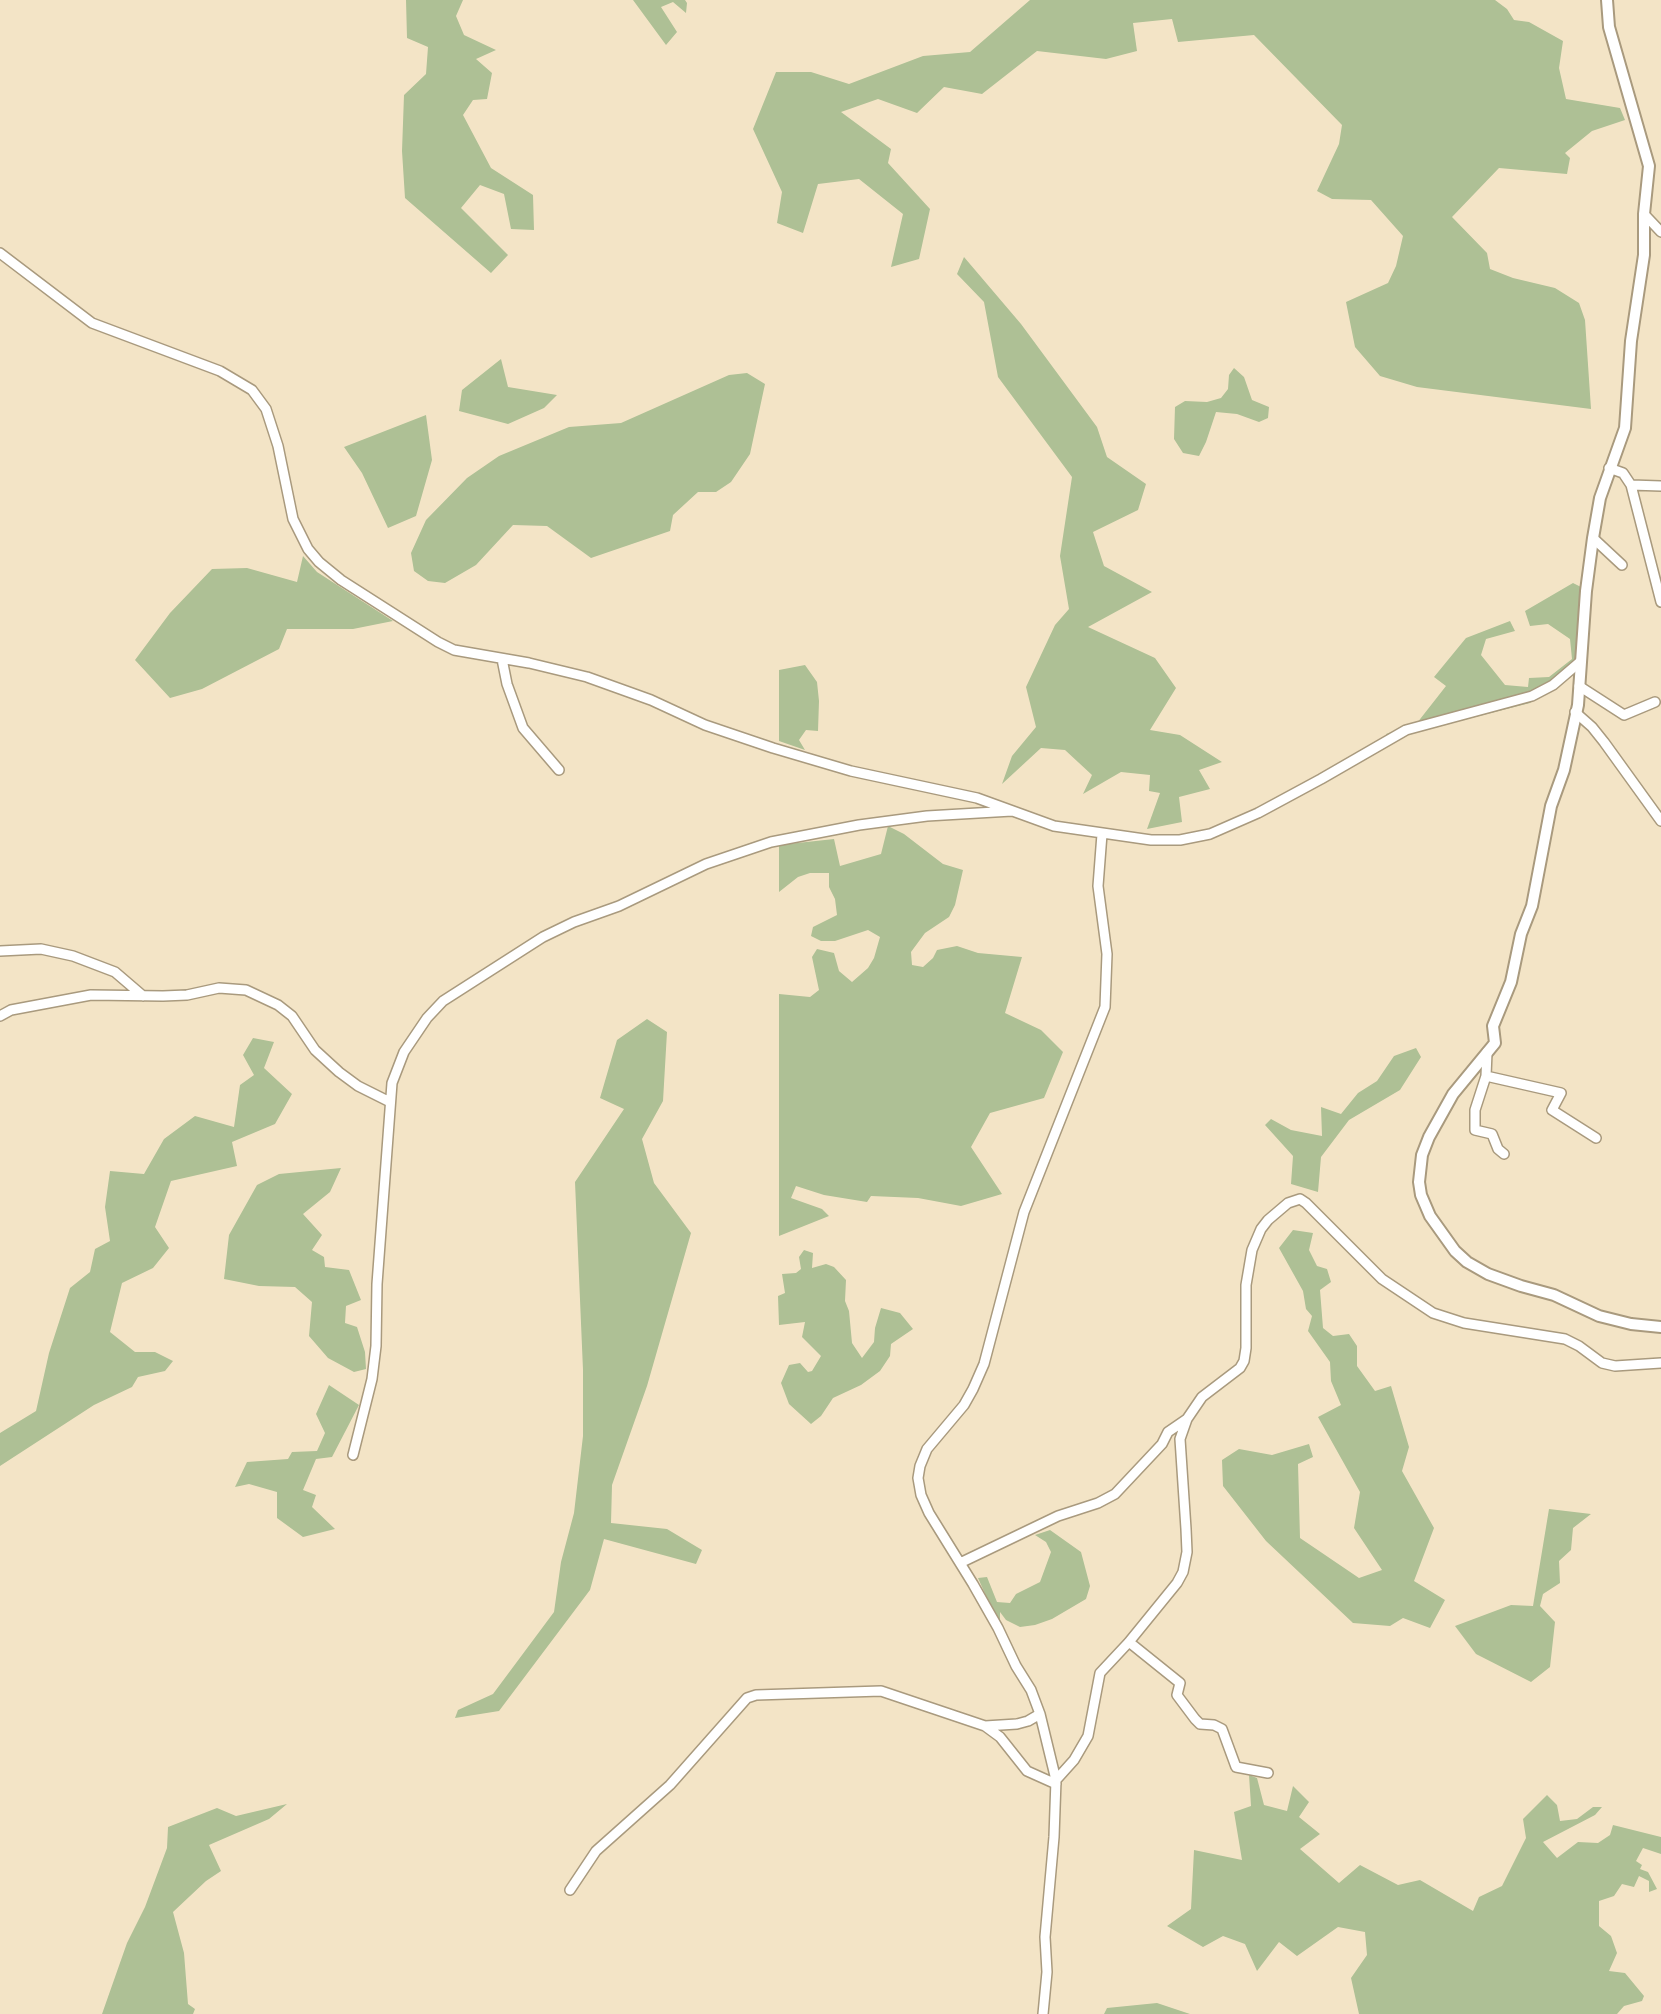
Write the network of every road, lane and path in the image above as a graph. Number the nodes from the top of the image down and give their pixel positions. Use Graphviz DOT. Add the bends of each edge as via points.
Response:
graph roads {
  1 [pos="1606,0"];
  2 [pos="1644,214"];
  3 [pos="1661,232"];
  4 [pos="0,253"];
  5 [pos="1609,468"];
  6 [pos="1661,478"];
  7 [pos="1631,485"];
  8 [pos="1657,486"];
  9 [pos="1593,538"];
  10 [pos="1622,565"];
  11 [pos="1661,603"];
  12 [pos="502,659"];
  13 [pos="1581,661"];
  14 [pos="1579,686"];
  15 [pos="1655,702"];
  16 [pos="1575,712"];
  17 [pos="559,770"];
  18 [pos="1013,811"];
  19 [pos="1661,821"];
  20 [pos="1102,834"];
  21 [pos="0,951"];
  22 [pos="143,996"];
  23 [pos="0,1010"];
  24 [pos="11,1010"];
  25 [pos="0,1016"];
  26 [pos="1487,1052"];
  27 [pos="1486,1076"];
  28 [pos="390,1102"];
  29 [pos="1596,1138"];
  30 [pos="1504,1154"];
  31 [pos="1661,1327"];
  32 [pos="1661,1363"];
  33 [pos="1187,1419"];
  34 [pos="353,1455"];
  35 [pos="960,1563"];
  36 [pos="1129,1642"];
  37 [pos="1040,1714"];
  38 [pos="985,1726"];
  39 [pos="1268,1773"];
  40 [pos="1056,1782"];
  41 [pos="570,1889"];
  42 [pos="1043,2014"];
  1 -- 2 [label="street" via="1649,166"];
  2 -- 3 [label="street"];
  2 -- 5 [label="street" via="1644,255 1625,428"];
  4 -- 12 [label="street" via="92,323 220,370 252,390 267,409 297,528 319,562 438,642 454,650"];
  5 -- 7 [label="street" via="1623,473"];
  5 -- 9 [label="street"];
  6 -- 8 [label="street"];
  7 -- 8 [label="street"];
  7 -- 11 [label="street"];
  9 -- 10 [label="street"];
  9 -- 13 [label="street"];
  12 -- 17 [label="street" via="523,728"];
  12 -- 18 [label="street" via="587,677 705,725 824,764 977,798"];
  13 -- 14 [label="street"];
  13 -- 20 [label="street" via="1532,696 1406,730 1222,830 1180,840"];
  14 -- 15 [label="street" via="1623,715"];
  14 -- 16 [label="street"];
  16 -- 19 [label="street" via="1604,741"];
  16 -- 26 [label="street" via="1532,906 1511,982 1493,1026 1495,1043"];
  18 -- 20 [label="street" via="1054,826"];
  18 -- 28 [label="street" via="890,821 771,842 706,864 574,922 443,1002 404,1052"];
  20 -- 35 [label="street" via="1098,886 1107,954 1105,1007 1024,1212 974,1389 928,1448 920,1466 920,1495"];
  21 -- 22 [label="street" via="41,949 73,956 115,972"];
  22 -- 24 [label="street" via="91,995"];
  22 -- 28 [label="street" via="232,988 260,995 292,1016 315,1050 338,1072"];
  23 -- 24 [label="street"];
  24 -- 25 [label="street"];
  26 -- 27 [label="street"];
  26 -- 31 [label="street" via="1454,1094 1422,1155 1419,1182 1430,1216 1466,1262 1488,1274 1613,1320"];
  27 -- 29 [label="street" via="1561,1093 1552,1110"];
  27 -- 30 [label="street" via="1475,1110 1475,1130 1492,1134"];
  28 -- 34 [label="street" via="372,1379"];
  32 -- 33 [label="street" via="1615,1366 1602,1363 1565,1339 1464,1323 1433,1313 1382,1279 1300,1199 1268,1220 1252,1250 1246,1285 1247,1349 1240,1368 1202,1397"];
  33 -- 35 [label="street" via="1168,1432 1115,1494"];
  33 -- 36 [label="street" via="1179,1449 1186,1529 1183,1572"];
  35 -- 37 [label="street"];
  36 -- 39 [label="street" via="1180,1683 1177,1695 1200,1724 1222,1729 1236,1767"];
  36 -- 40 [label="street" via="1100,1673 1088,1737"];
  37 -- 38 [label="street" via="1017,1724"];
  37 -- 40 [label="street"];
  38 -- 40 [label="street" via="1027,1771"];
  38 -- 41 [label="street" via="881,1691 747,1698 670,1785 596,1851"];
  40 -- 42 [label="street"];
}
